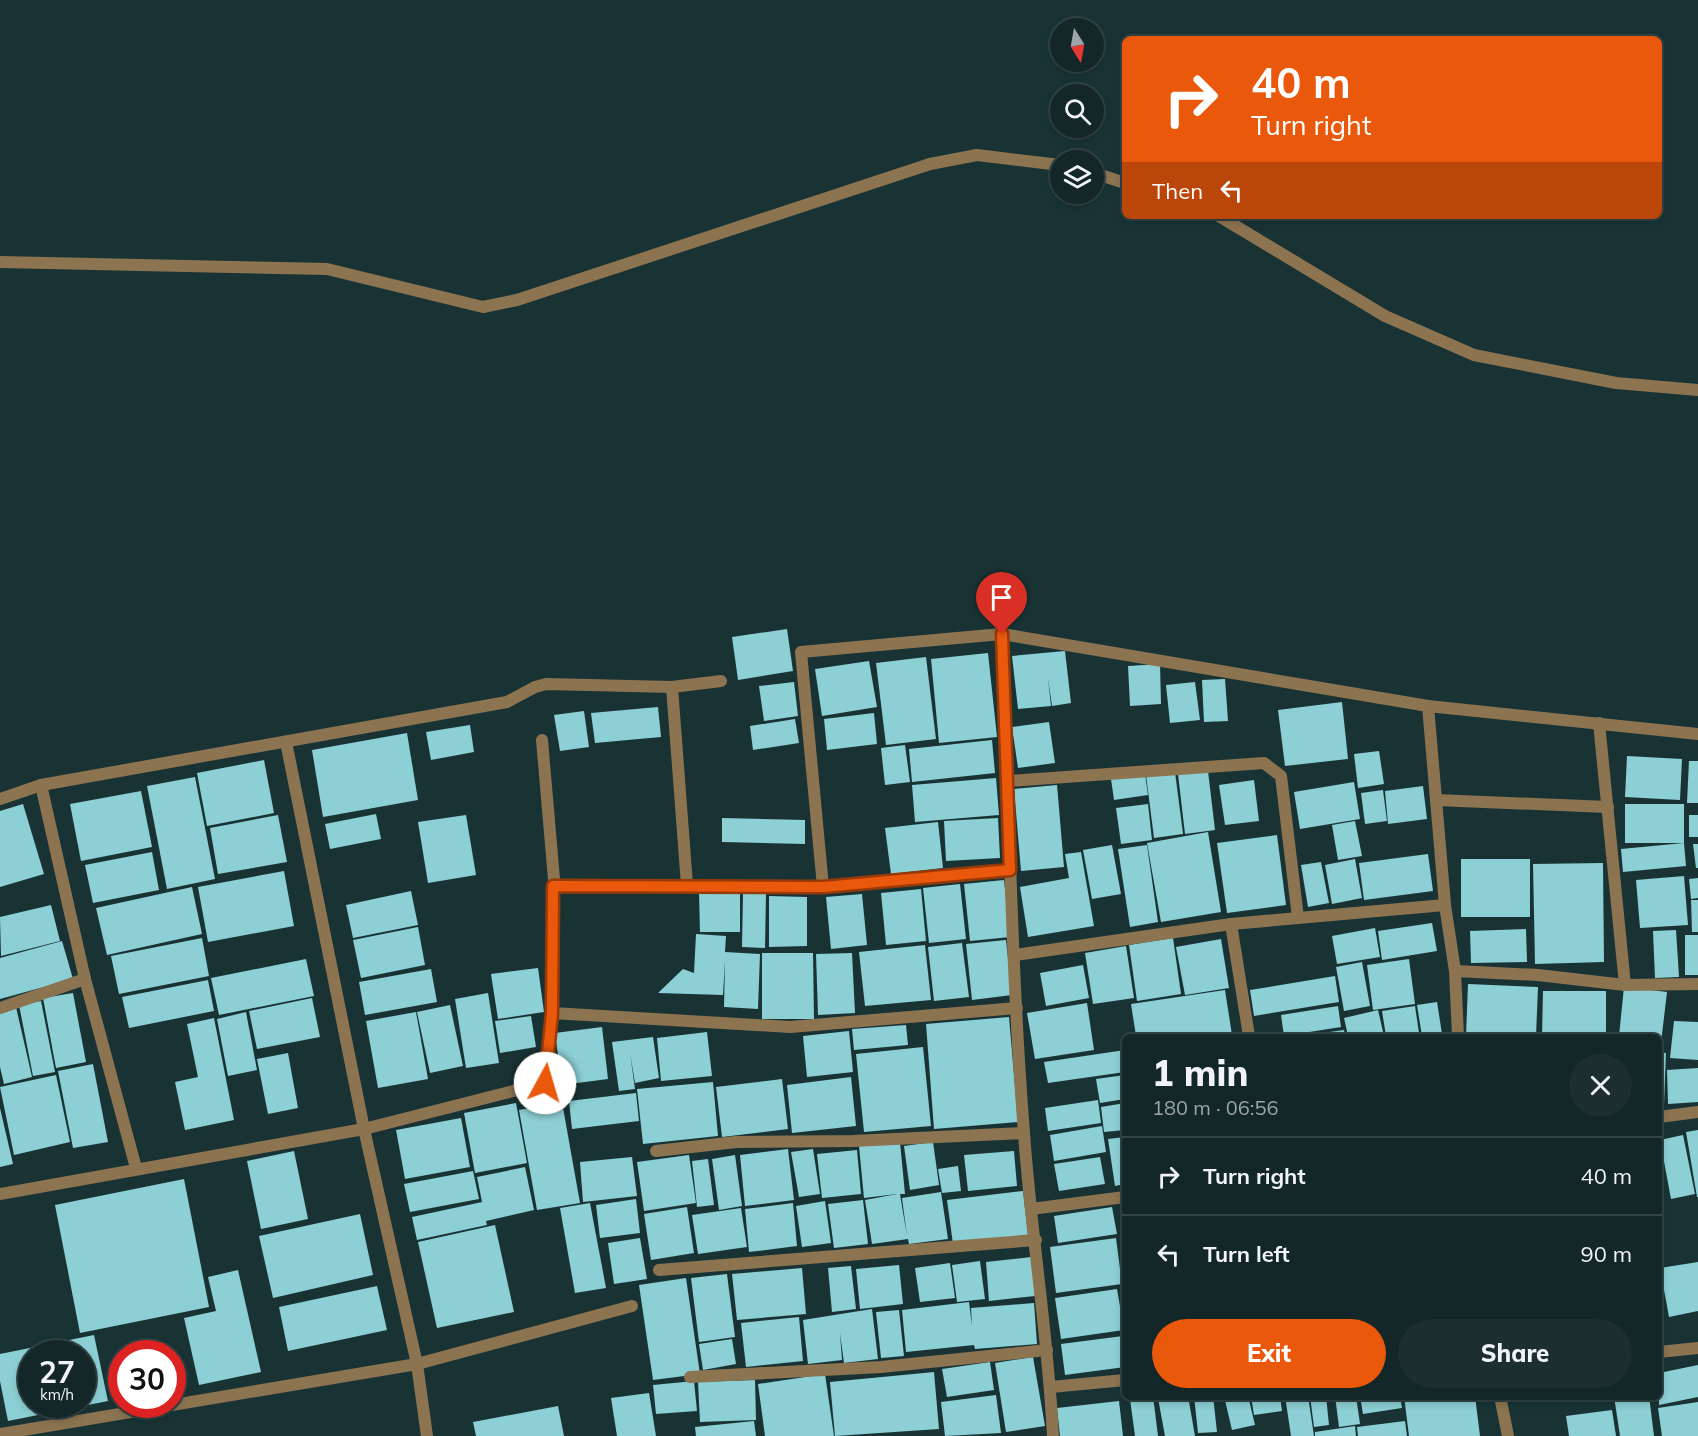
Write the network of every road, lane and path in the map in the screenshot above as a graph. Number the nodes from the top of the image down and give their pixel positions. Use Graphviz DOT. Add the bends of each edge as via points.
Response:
graph roads {
  1 [pos="1050,164"];
  2 [pos="1104,176"];
  3 [pos="1122,182"];
  4 [pos="1225,219"];
  5 [pos="0,262"];
  6 [pos="1698,390"];
  7 [pos="1002,634"];
  8 [pos="721,681"];
  9 [pos="672,687"];
  10 [pos="1428,706"];
  11 [pos="1599,723"];
  12 [pos="1698,734"];
  13 [pos="542,740"];
  14 [pos="286,742"];
  15 [pos="1008,781"];
  16 [pos="41,785"];
  17 [pos="0,799"];
  18 [pos="1436,800"];
  19 [pos="1608,807"];
  20 [pos="1010,870"];
  21 [pos="687,885"];
  22 [pos="553,886"];
  23 [pos="823,887"];
  24 [pos="1445,905"];
  25 [pos="1298,918"];
  26 [pos="1231,924"];
  27 [pos="1015,955"];
  28 [pos="1455,971"];
  29 [pos="85,979"];
  30 [pos="1698,984"];
  31 [pos="1625,985"];
  32 [pos="0,1008"];
  33 [pos="1017,1008"];
  34 [pos="552,1013"];
  35 [pos="1249,1034"];
  36 [pos="1458,1034"];
  37 [pos="1698,1112"];
  38 [pos="1662,1117"];
  39 [pos="364,1129"];
  40 [pos="1023,1133"];
  41 [pos="656,1151"];
  42 [pos="136,1168"];
  43 [pos="0,1194"];
  44 [pos="1122,1197"];
  45 [pos="1031,1209"];
  46 [pos="1036,1240"];
  47 [pos="659,1270"];
  48 [pos="632,1306"];
  49 [pos="1698,1348"];
  50 [pos="1047,1350"];
  51 [pos="1662,1352"];
  52 [pos="417,1364"];
  53 [pos="690,1377"];
  54 [pos="1122,1380"];
  55 [pos="1051,1387"];
  56 [pos="1501,1400"];
  57 [pos="0,1434"];
  58 [pos="427,1436"];
  59 [pos="1053,1436"];
  60 [pos="1508,1436"];
  1 -- 5 [label="street" via="977,155 930,164 517,300 483,307 327,269"];
  2 -- 3 [label="street"];
  4 -- 6 [label="street" via="1385,316 1474,355 1616,383"];
  7 -- 10 [label="street"];
  7 -- 15 [label="street"];
  7 -- 23 [label="street" via="801,652"];
  8 -- 9 [label="street"];
  9 -- 14 [label="street" via="546,684 507,702"];
  9 -- 21 [label="street"];
  10 -- 11 [label="street"];
  10 -- 18 [label="street"];
  11 -- 12 [label="street"];
  11 -- 19 [label="street"];
  13 -- 22 [label="street"];
  14 -- 16 [label="street"];
  14 -- 39 [label="street"];
  15 -- 20 [label="street"];
  15 -- 25 [label="street" via="1264,763 1281,776"];
  16 -- 17 [label="street"];
  16 -- 29 [label="street"];
  18 -- 19 [label="street"];
  18 -- 24 [label="street"];
  19 -- 31 [label="street"];
  20 -- 23 [label="street"];
  20 -- 27 [label="street"];
  21 -- 22 [label="street"];
  21 -- 23 [label="street"];
  22 -- 34 [label="street"];
  24 -- 25 [label="street"];
  24 -- 28 [label="street"];
  25 -- 26 [label="street"];
  26 -- 27 [label="street"];
  26 -- 35 [label="street"];
  27 -- 33 [label="street"];
  28 -- 31 [label="street"];
  28 -- 36 [label="street"];
  29 -- 32 [label="street"];
  29 -- 42 [label="street"];
  30 -- 31 [label="street"];
  33 -- 34 [label="street" via="790,1027"];
  33 -- 40 [label="street"];
  34 -- 39 [label="street" via="545,1083"];
  37 -- 38 [label="street"];
  39 -- 42 [label="street"];
  39 -- 52 [label="street"];
  40 -- 41 [label="street" via="736,1142"];
  40 -- 45 [label="street"];
  42 -- 43 [label="street"];
  44 -- 45 [label="street"];
  45 -- 46 [label="street"];
  46 -- 47 [label="street"];
  46 -- 50 [label="street"];
  48 -- 52 [label="street"];
  49 -- 51 [label="street"];
  50 -- 53 [label="street" via="881,1367"];
  50 -- 55 [label="street"];
  52 -- 57 [label="street"];
  52 -- 58 [label="street"];
  54 -- 55 [label="street"];
  55 -- 59 [label="street"];
  56 -- 60 [label="street"];
}
